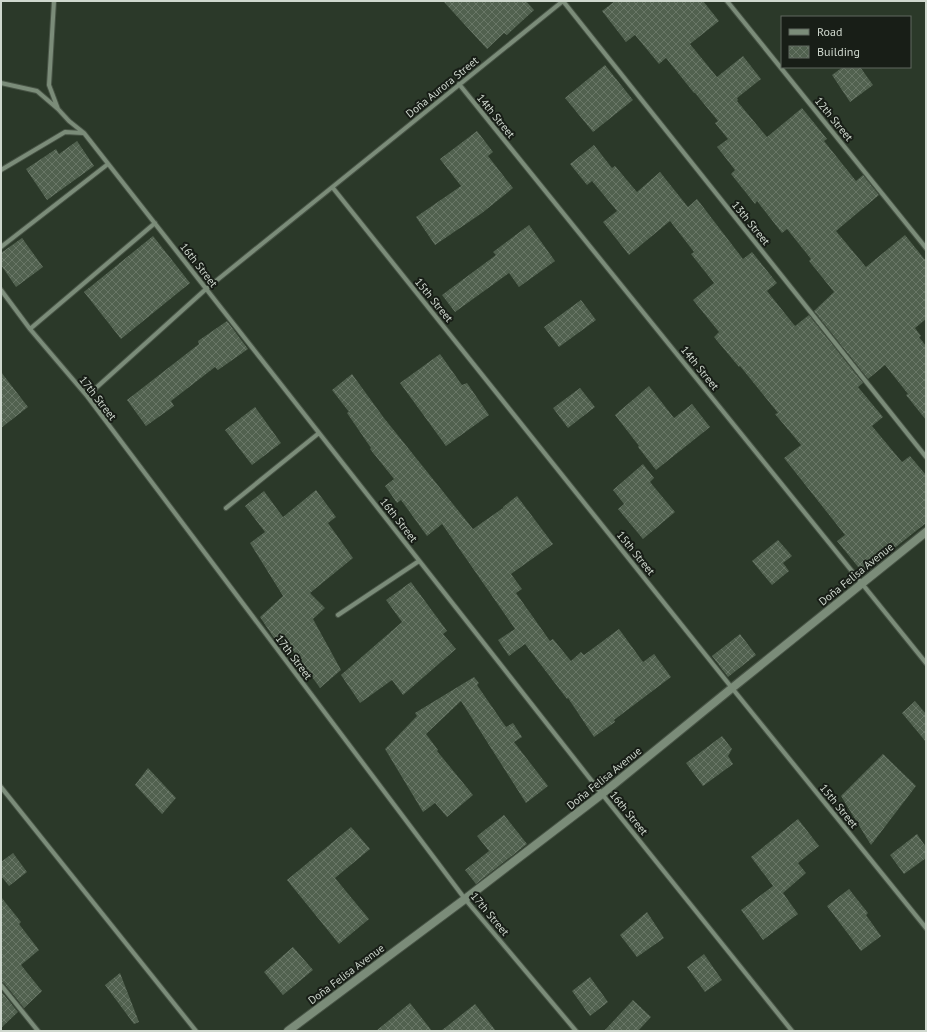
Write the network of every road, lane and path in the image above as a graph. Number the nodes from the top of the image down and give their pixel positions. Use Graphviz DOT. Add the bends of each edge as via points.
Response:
graph roads {
  1 [pos="54,1"];
  2 [pos="563,1"];
  3 [pos="727,1"];
  4 [pos="1,83"];
  5 [pos="459,84"];
  6 [pos="58,109"];
  7 [pos="84,133"];
  8 [pos="108,164"];
  9 [pos="1,170"];
  10 [pos="333,188"];
  11 [pos="154,223"];
  12 [pos="1,247"];
  13 [pos="926,248"];
  14 [pos="206,289"];
  15 [pos="1,290"];
  16 [pos="30,329"];
  17 [pos="87,396"];
  18 [pos="319,433"];
  19 [pos="926,457"];
  20 [pos="226,508"];
  21 [pos="926,532"];
  22 [pos="419,561"];
  23 [pos="862,583"];
  24 [pos="338,615"];
  25 [pos="926,663"];
  26 [pos="732,688"];
  27 [pos="1,787"];
  28 [pos="602,794"];
  29 [pos="465,899"];
  30 [pos="926,928"];
  31 [pos="1,985"];
  32 [pos="38,1031"];
  33 [pos="196,1031"];
  34 [pos="288,1031"];
  35 [pos="576,1031"];
  36 [pos="792,1031"];
  1 -- 6 [label="street, 16th Street" via="49,85"];
  2 -- 5 [label="street, Doña Aurora Street"];
  2 -- 19 [label="street, 13th Street"];
  3 -- 13 [label="street, 12th Street"];
  4 -- 6 [label="street" via="37,91"];
  5 -- 10 [label="street, Doña Aurora Street"];
  5 -- 23 [label="street, 14th Street"];
  6 -- 7 [label="street, 16th Street"];
  7 -- 8 [label="street, 16th Street"];
  7 -- 9 [label="street" via="65,132"];
  8 -- 11 [label="street, 16th Street"];
  8 -- 12 [label="street"];
  10 -- 14 [label="street, Doña Aurora Street"];
  10 -- 26 [label="street, 15th Street"];
  11 -- 14 [label="street, 16th Street"];
  11 -- 16 [label="street"];
  14 -- 17 [label="street, Doña Aurora Street"];
  14 -- 18 [label="street, 16th Street"];
  15 -- 16 [label="street, 17th Street"];
  16 -- 17 [label="street, 17th Street"];
  17 -- 29 [label="street, 17th Street"];
  18 -- 20 [label="street"];
  18 -- 22 [label="street, 16th Street"];
  21 -- 23 [label="street, Doña Felisa Avenue"];
  22 -- 24 [label="street"];
  22 -- 28 [label="street, 16th Street"];
  23 -- 25 [label="street, 14th Street"];
  23 -- 26 [label="street, Doña Felisa Avenue"];
  26 -- 28 [label="street, Doña Felisa Avenue"];
  26 -- 30 [label="street, 15th Street"];
  27 -- 33 [label="street"];
  28 -- 29 [label="street, Doña Felisa Avenue"];
  28 -- 36 [label="street, 16th Street"];
  29 -- 34 [label="street, Doña Felisa Avenue"];
  29 -- 35 [label="street, 17th Street"];
  31 -- 32 [label="street"];
}
